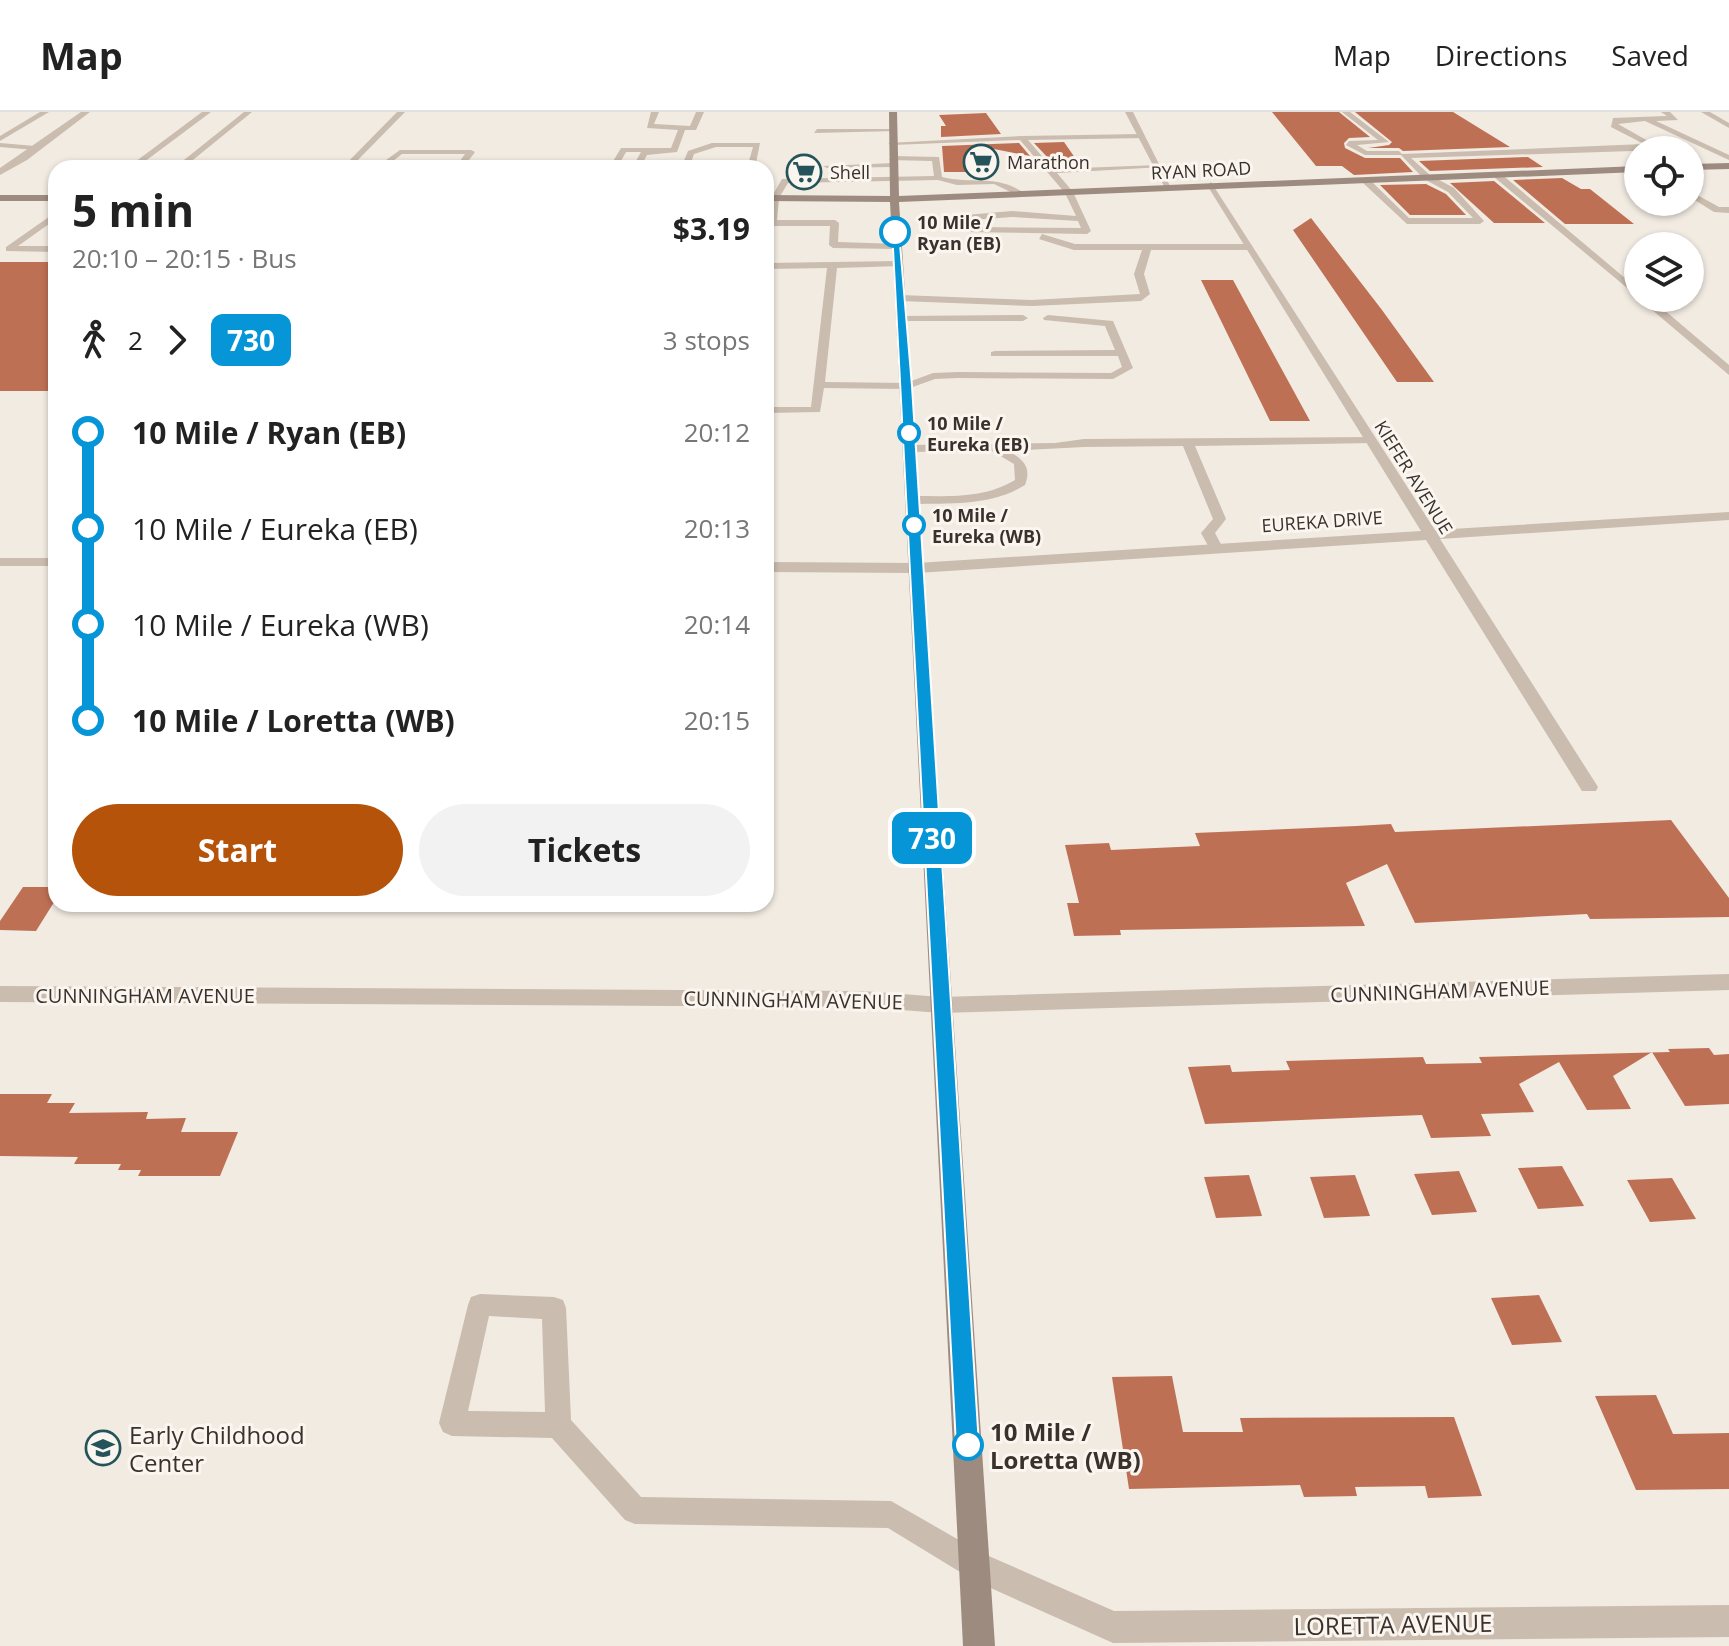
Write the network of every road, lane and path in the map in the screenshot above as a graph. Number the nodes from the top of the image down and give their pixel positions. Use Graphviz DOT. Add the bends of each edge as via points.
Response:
graph roads {
  1 [pos="45,112"];
  2 [pos="86,112"];
  3 [pos="207,112"];
  4 [pos="248,112"];
  5 [pos="401,112"];
  6 [pos="655,112"];
  7 [pos="700,112"];
  8 [pos="893,112"];
  9 [pos="1129,112"];
  10 [pos="1346,112"];
  11 [pos="1665,112"];
  12 [pos="1705,112"];
  13 [pos="1675,118"];
  14 [pos="1646,119"];
  15 [pos="1688,126"];
  16 [pos="1729,126"];
  17 [pos="682,128"];
  18 [pos="817,131"];
  19 [pos="893,131"];
  20 [pos="1701,133"];
  21 [pos="1142,136"];
  22 [pos="1635,136"];
  23 [pos="1022,138"];
  24 [pos="0,142"];
  25 [pos="1385,142"];
  26 [pos="892,143"];
  27 [pos="35,148"];
  28 [pos="1624,149"];
  29 [pos="1704,150"];
  30 [pos="1711,150"];
  31 [pos="1728,152"];
  32 [pos="691,153"];
  33 [pos="1402,154"];
  34 [pos="142,160"];
  35 [pos="188,160"];
  36 [pos="354,160"];
  37 [pos="390,160"];
  38 [pos="465,160"];
  39 [pos="618,160"];
  40 [pos="640,160"];
  41 [pos="688,160"];
  42 [pos="753,160"];
  43 [pos="892,162"];
  44 [pos="827,166"];
  45 [pos="1704,166"];
  46 [pos="1729,166"];
  47 [pos="1159,167"];
  48 [pos="1624,170"];
  49 [pos="1049,171"];
  50 [pos="0,172"];
  51 [pos="1497,175"];
  52 [pos="1427,177"];
  53 [pos="938,178"];
  54 [pos="1365,180"];
  55 [pos="836,181"];
  56 [pos="894,181"];
  57 [pos="957,183"];
  58 [pos="1211,185"];
  59 [pos="1169,188"];
  60 [pos="1069,192"];
  61 [pos="774,194"];
  62 [pos="1022,194"];
  63 [pos="965,196"];
  64 [pos="0,198"];
  65 [pos="48,198"];
  66 [pos="774,198"];
  67 [pos="833,199"];
  68 [pos="895,199"];
  69 [pos="1704,202"];
  70 [pos="1729,210"];
  71 [pos="1082,219"];
  72 [pos="48,221"];
  73 [pos="774,223"];
  74 [pos="41,226"];
  75 [pos="48,226"];
  76 [pos="1026,237"];
  77 [pos="0,245"];
  78 [pos="14,245"];
  79 [pos="1147,247"];
  80 [pos="1249,247"];
  81 [pos="48,249"];
  82 [pos="897,255"];
  83 [pos="774,266"];
  84 [pos="832,267"];
  85 [pos="1624,282"];
  86 [pos="901,309"];
  87 [pos="1659,312"];
  88 [pos="1023,318"];
  89 [pos="1048,318"];
  90 [pos="991,336"];
  91 [pos="1122,353"];
  92 [pos="1729,371"];
  93 [pos="999,376"];
  94 [pos="819,385"];
  95 [pos="907,386"];
  96 [pos="774,410"];
  97 [pos="1370,441"];
  98 [pos="1187,442"];
  99 [pos="990,448"];
  100 [pos="910,449"];
  101 [pos="913,500"];
  102 [pos="1729,516"];
  103 [pos="1428,534"];
  104 [pos="1216,548"];
  105 [pos="0,562"];
  106 [pos="48,562"];
  107 [pos="774,567"];
  108 [pos="917,568"];
  109 [pos="1589,787"];
  110 [pos="1729,982"];
  111 [pos="0,994"];
  112 [pos="941,1005"];
  113 [pos="558,1425"];
  114 [pos="975,1565"];
  115 [pos="1729,1621"];
  116 [pos="979,1646"];
  1 -- 24 [label="lane"];
  2 -- 27 [label="street"];
  3 -- 34 [label="lane"];
  4 -- 35 [label="lane"];
  5 -- 36 [label="lane"];
  6 -- 17 [label="lane" via="650,126"];
  7 -- 17 [label="lane" via="693,128"];
  8 -- 19 [label="main road"];
  9 -- 21 [label="street"];
  10 -- 25 [label="lane"];
  11 -- 13 [label="lane"];
  12 -- 16 [label="lane"];
  13 -- 14 [label="lane"];
  13 -- 15 [label="lane"];
  14 -- 22 [label="lane" via="1616,120 1614,125"];
  14 -- 30 [label="lane"];
  17 -- 39 [label="lane" via="674,150 624,150"];
  18 -- 19 [label="lane"];
  19 -- 26 [label="main road"];
  20 -- 31 [label="lane"];
  21 -- 23 [label="lane"];
  21 -- 47 [label="street"];
  23 -- 26 [label="lane"];
  23 -- 49 [label="lane"];
  24 -- 27 [label="lane"];
  25 -- 33 [label="lane"];
  25 -- 33 [label="lane" via="1349,143 1365,153"];
  26 -- 43 [label="main road"];
  27 -- 50 [label="street"];
  28 -- 33 [label="lane"];
  29 -- 30 [label="lane"];
  30 -- 31 [label="lane"];
  32 -- 40 [label="lane" via="644,153"];
  32 -- 41 [label="lane"];
  32 -- 42 [label="lane" via="715,145 757,145"];
  33 -- 52 [label="lane"];
  37 -- 38 [label="lane" via="400,152 471,152"];
  43 -- 44 [label="lane"];
  43 -- 53 [label="lane" via="936,159"];
  43 -- 56 [label="main road"];
  45 -- 46 [label="main road"];
  47 -- 49 [label="lane"];
  47 -- 59 [label="street"];
  48 -- 51 [label="main road, RYAN ROAD"];
  49 -- 60 [label="lane"];
  51 -- 52 [label="main road, RYAN ROAD"];
  51 -- 85 [label="street"];
  52 -- 54 [label="main road, RYAN ROAD"];
  52 -- 54 [label="lane" via="1451,190 1480,221 1407,221"];
  53 -- 56 [label="lane"];
  53 -- 57 [label="lane"];
  54 -- 58 [label="main road, RYAN ROAD"];
  55 -- 56 [label="lane"];
  55 -- 61 [label="lane" via="785,181"];
  55 -- 67 [label="lane"];
  56 -- 68 [label="main road"];
  57 -- 62 [label="lane" via="995,182"];
  57 -- 63 [label="lane"];
  58 -- 59 [label="main road, RYAN ROAD"];
  58 -- 80 [label="street, KIEFER AVENUE"];
  59 -- 60 [label="main road, RYAN ROAD"];
  60 -- 62 [label="main road, RYAN ROAD"];
  60 -- 71 [label="lane"];
  62 -- 63 [label="main road, RYAN ROAD"];
  63 -- 68 [label="main road, RYAN ROAD"];
  64 -- 65 [label="main road"];
  66 -- 67 [label="main road, RYAN ROAD"];
  67 -- 68 [label="main road, RYAN ROAD"];
  68 -- 82 [label="main road"];
  69 -- 70 [label="lane"];
  71 -- 71 [label="lane" via="1087,231 969,230 966,218 1012,214"];
  72 -- 74 [label="lane"];
  73 -- 82 [label="lane" via="835,223 833,245"];
  74 -- 75 [label="lane"];
  74 -- 78 [label="lane"];
  76 -- 79 [label="lane" via="1074,247"];
  77 -- 78 [label="lane"];
  78 -- 81 [label="lane" via="9,249"];
  79 -- 80 [label="lane"];
  79 -- 86 [label="lane" via="1139,274 1145,294 1141,298"];
  80 -- 97 [label="street, KIEFER AVENUE"];
  82 -- 84 [label="lane"];
  82 -- 86 [label="main road"];
  83 -- 84 [label="lane"];
  84 -- 94 [label="lane"];
  86 -- 90 [label="lane"];
  86 -- 95 [label="main road"];
  87 -- 92 [label="street"];
  88 -- 90 [label="lane"];
  89 -- 91 [label="lane" via="1109,323"];
  90 -- 91 [label="lane"];
  90 -- 93 [label="lane"];
  91 -- 93 [label="lane" via="1128,368 1113,376"];
  93 -- 95 [label="lane" via="933,376"];
  94 -- 95 [label="lane"];
  94 -- 96 [label="lane" via="816,410"];
  95 -- 100 [label="main road"];
  97 -- 98 [label="lane"];
  97 -- 103 [label="street, KIEFER AVENUE"];
  98 -- 99 [label="lane"];
  98 -- 104 [label="lane" via="1220,519 1208,533"];
  99 -- 100 [label="lane"];
  99 -- 101 [label="lane" via="1019,462 1022,471 1021,482 1005,494"];
  100 -- 101 [label="main road"];
  101 -- 108 [label="main road"];
  102 -- 103 [label="street, EUREKA DRIVE"];
  103 -- 104 [label="street, EUREKA DRIVE"];
  103 -- 109 [label="street, KIEFER AVENUE"];
  104 -- 108 [label="street, EUREKA DRIVE"];
  105 -- 106 [label="street"];
  107 -- 108 [label="street, EUREKA DRIVE"];
  108 -- 112 [label="main road"];
  110 -- 112 [label="street, CUNNINGHAM AVENUE"];
  111 -- 112 [label="street, CUNNINGHAM AVENUE" via="863,999"];
  112 -- 114 [label="main road"];
  113 -- 113 [label="lane" via="554,1308 480,1305 452,1423"];
  113 -- 114 [label="lane" via="635,1510 891,1515"];
  114 -- 115 [label="street, LORETTA AVENUE" via="1113,1627"];
  114 -- 116 [label="main road"];
}
